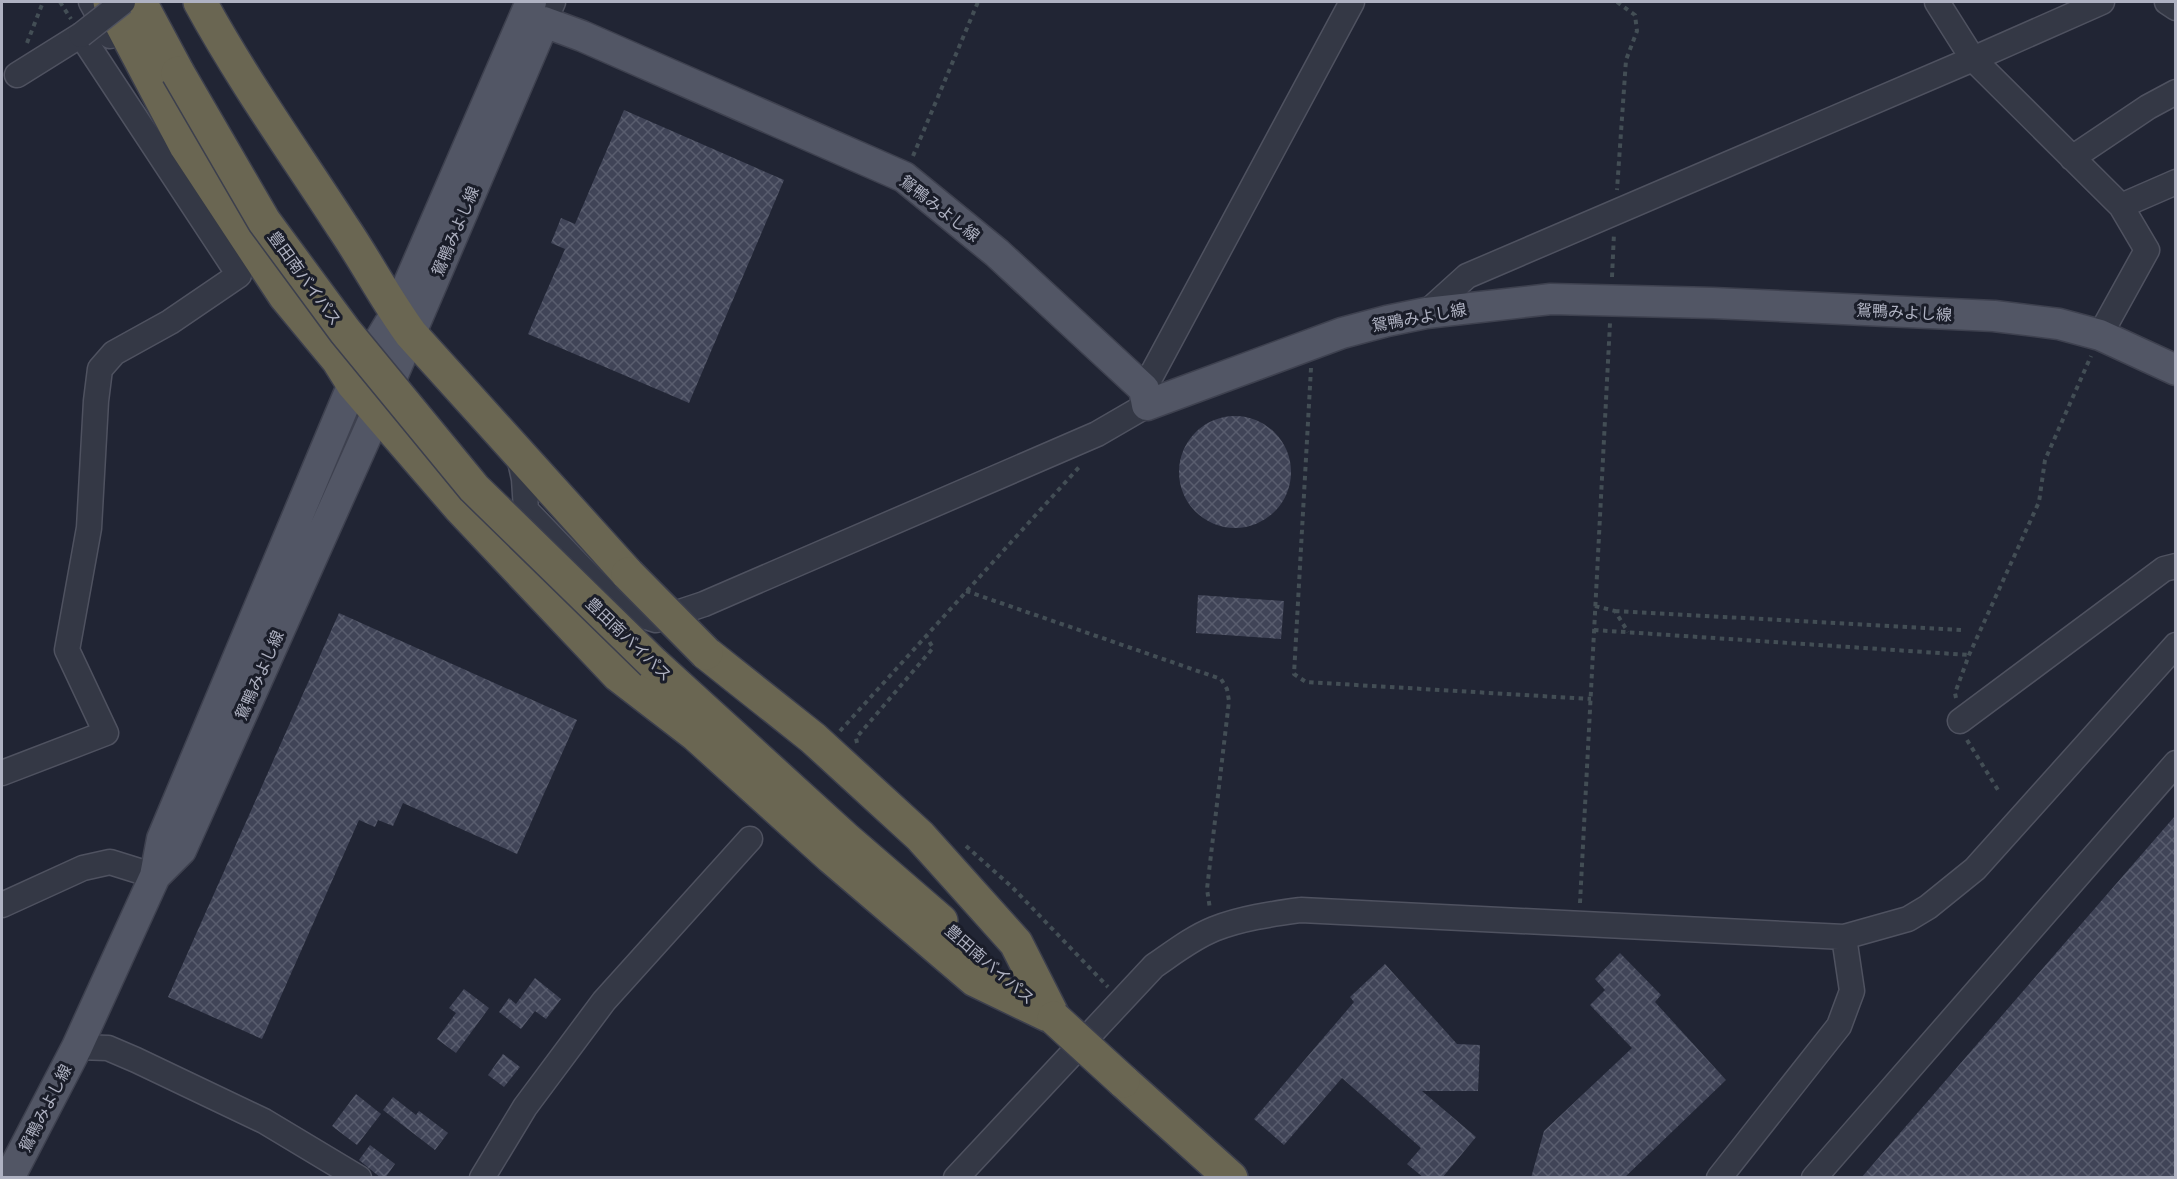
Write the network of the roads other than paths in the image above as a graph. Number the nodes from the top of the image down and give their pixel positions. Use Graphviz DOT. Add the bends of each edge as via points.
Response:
graph roads {
  1 [pos="91,2"];
  2 [pos="110,2"];
  3 [pos="123,2"];
  4 [pos="140,2"];
  5 [pos="200,2"];
  6 [pos="1352,2"];
  7 [pos="1937,2"];
  8 [pos="2102,2"];
  9 [pos="2167,2"];
  10 [pos="543,8"];
  11 [pos="2175,8"];
  12 [pos="81,35"];
  13 [pos="1973,59"];
  14 [pos="17,75"];
  15 [pos="2175,92"];
  16 [pos="186,146"];
  17 [pos="2072,158"];
  18 [pos="2175,182"];
  19 [pos="2121,206"];
  20 [pos="1426,313"];
  21 [pos="403,324"];
  22 [pos="2100,335"];
  23 [pos="2175,370"];
  24 [pos="353,384"];
  25 [pos="1145,397"];
  26 [pos="377,412"];
  27 [pos="518,452"];
  28 [pos="461,509"];
  29 [pos="545,532"];
  30 [pos="2175,566"];
  31 [pos="2175,645"];
  32 [pos="1960,721"];
  33 [pos="2175,763"];
  34 [pos="2,773"];
  35 [pos="750,838"];
  36 [pos="155,876"];
  37 [pos="2,905"];
  38 [pos="1844,937"];
  39 [pos="1053,1018"];
  40 [pos="77,1047"];
  41 [pos="5,1177"];
  42 [pos="359,1178"];
  43 [pos="482,1178"];
  44 [pos="956,1178"];
  45 [pos="1232,1178"];
  46 [pos="1719,1178"];
  47 [pos="1814,1178"];
  1 -- 16 [label="street" via="117,48"];
  2 -- 16 [label="highway"];
  3 -- 12 [label="street, bridge"];
  4 -- 39 [label="highway, 豊田南バイパス, bridge" via="264,221 345,331 474,488 653,663 845,838"];
  5 -- 21 [label="highway"];
  6 -- 25 [label="street"];
  7 -- 13 [label="street"];
  8 -- 13 [label="street"];
  9 -- 11 [label="street"];
  10 -- 21 [label="main road, 鴛鴨みよし線"];
  10 -- 25 [label="main road, 鴛鴨みよし線" via="582,36 904,177 997,253"];
  12 -- 14 [label="street"];
  12 -- 34 [label="street" via="239,275 170,322 114,353 100,369 89,528 67,650 106,733"];
  13 -- 17 [label="street"];
  13 -- 20 [label="street" via="1467,276"];
  15 -- 17 [label="street"];
  16 -- 24 [label="highway" via="285,296"];
  17 -- 19 [label="street"];
  18 -- 19 [label="street"];
  19 -- 22 [label="street" via="2147,250"];
  20 -- 22 [label="main road, 鴛鴨みよし線" via="1551,298 1713,303 1994,316 2059,324"];
  20 -- 25 [label="main road, 鴛鴨みよし線" via="1353,330"];
  21 -- 24 [label="main road, 鴛鴨みよし線"];
  21 -- 26 [label="main road, 鴛鴨みよし線"];
  21 -- 27 [label="highway"];
  22 -- 23 [label="main road, 鴛鴨みよし線"];
  24 -- 26 [label="highway"];
  24 -- 36 [label="main road, 鴛鴨みよし線" via="162,839"];
  25 -- 29 [label="street" via="1097,434 704,604 656,620 621,609"];
  26 -- 28 [label="highway"];
  26 -- 36 [label="main road, 鴛鴨みよし線" via="181,849"];
  27 -- 29 [label="street" via="525,510"];
  27 -- 39 [label="highway, bridge" via="628,574 706,653 813,738 920,837 1016,943"];
  28 -- 29 [label="street"];
  28 -- 39 [label="highway" via="618,675 696,735 975,980"];
  30 -- 32 [label="street" via="2164,569"];
  31 -- 38 [label="street" via="1975,869 1908,919"];
  33 -- 47 [label="street"];
  35 -- 43 [label="street" via="604,1001 525,1107"];
  36 -- 37 [label="street" via="110,862 83,868"];
  36 -- 40 [label="main road, 鴛鴨みよし線"];
  38 -- 44 [label="street" via="1301,910 1255,917 1214,929 1154,966"];
  38 -- 46 [label="street" via="1852,991 1839,1026"];
  39 -- 45 [label="highway, 豊田南バイパス, bridge"];
  40 -- 41 [label="main road, 鴛鴨みよし線"];
  40 -- 42 [label="street" via="108,1048 136,1060 264,1121"];
}
